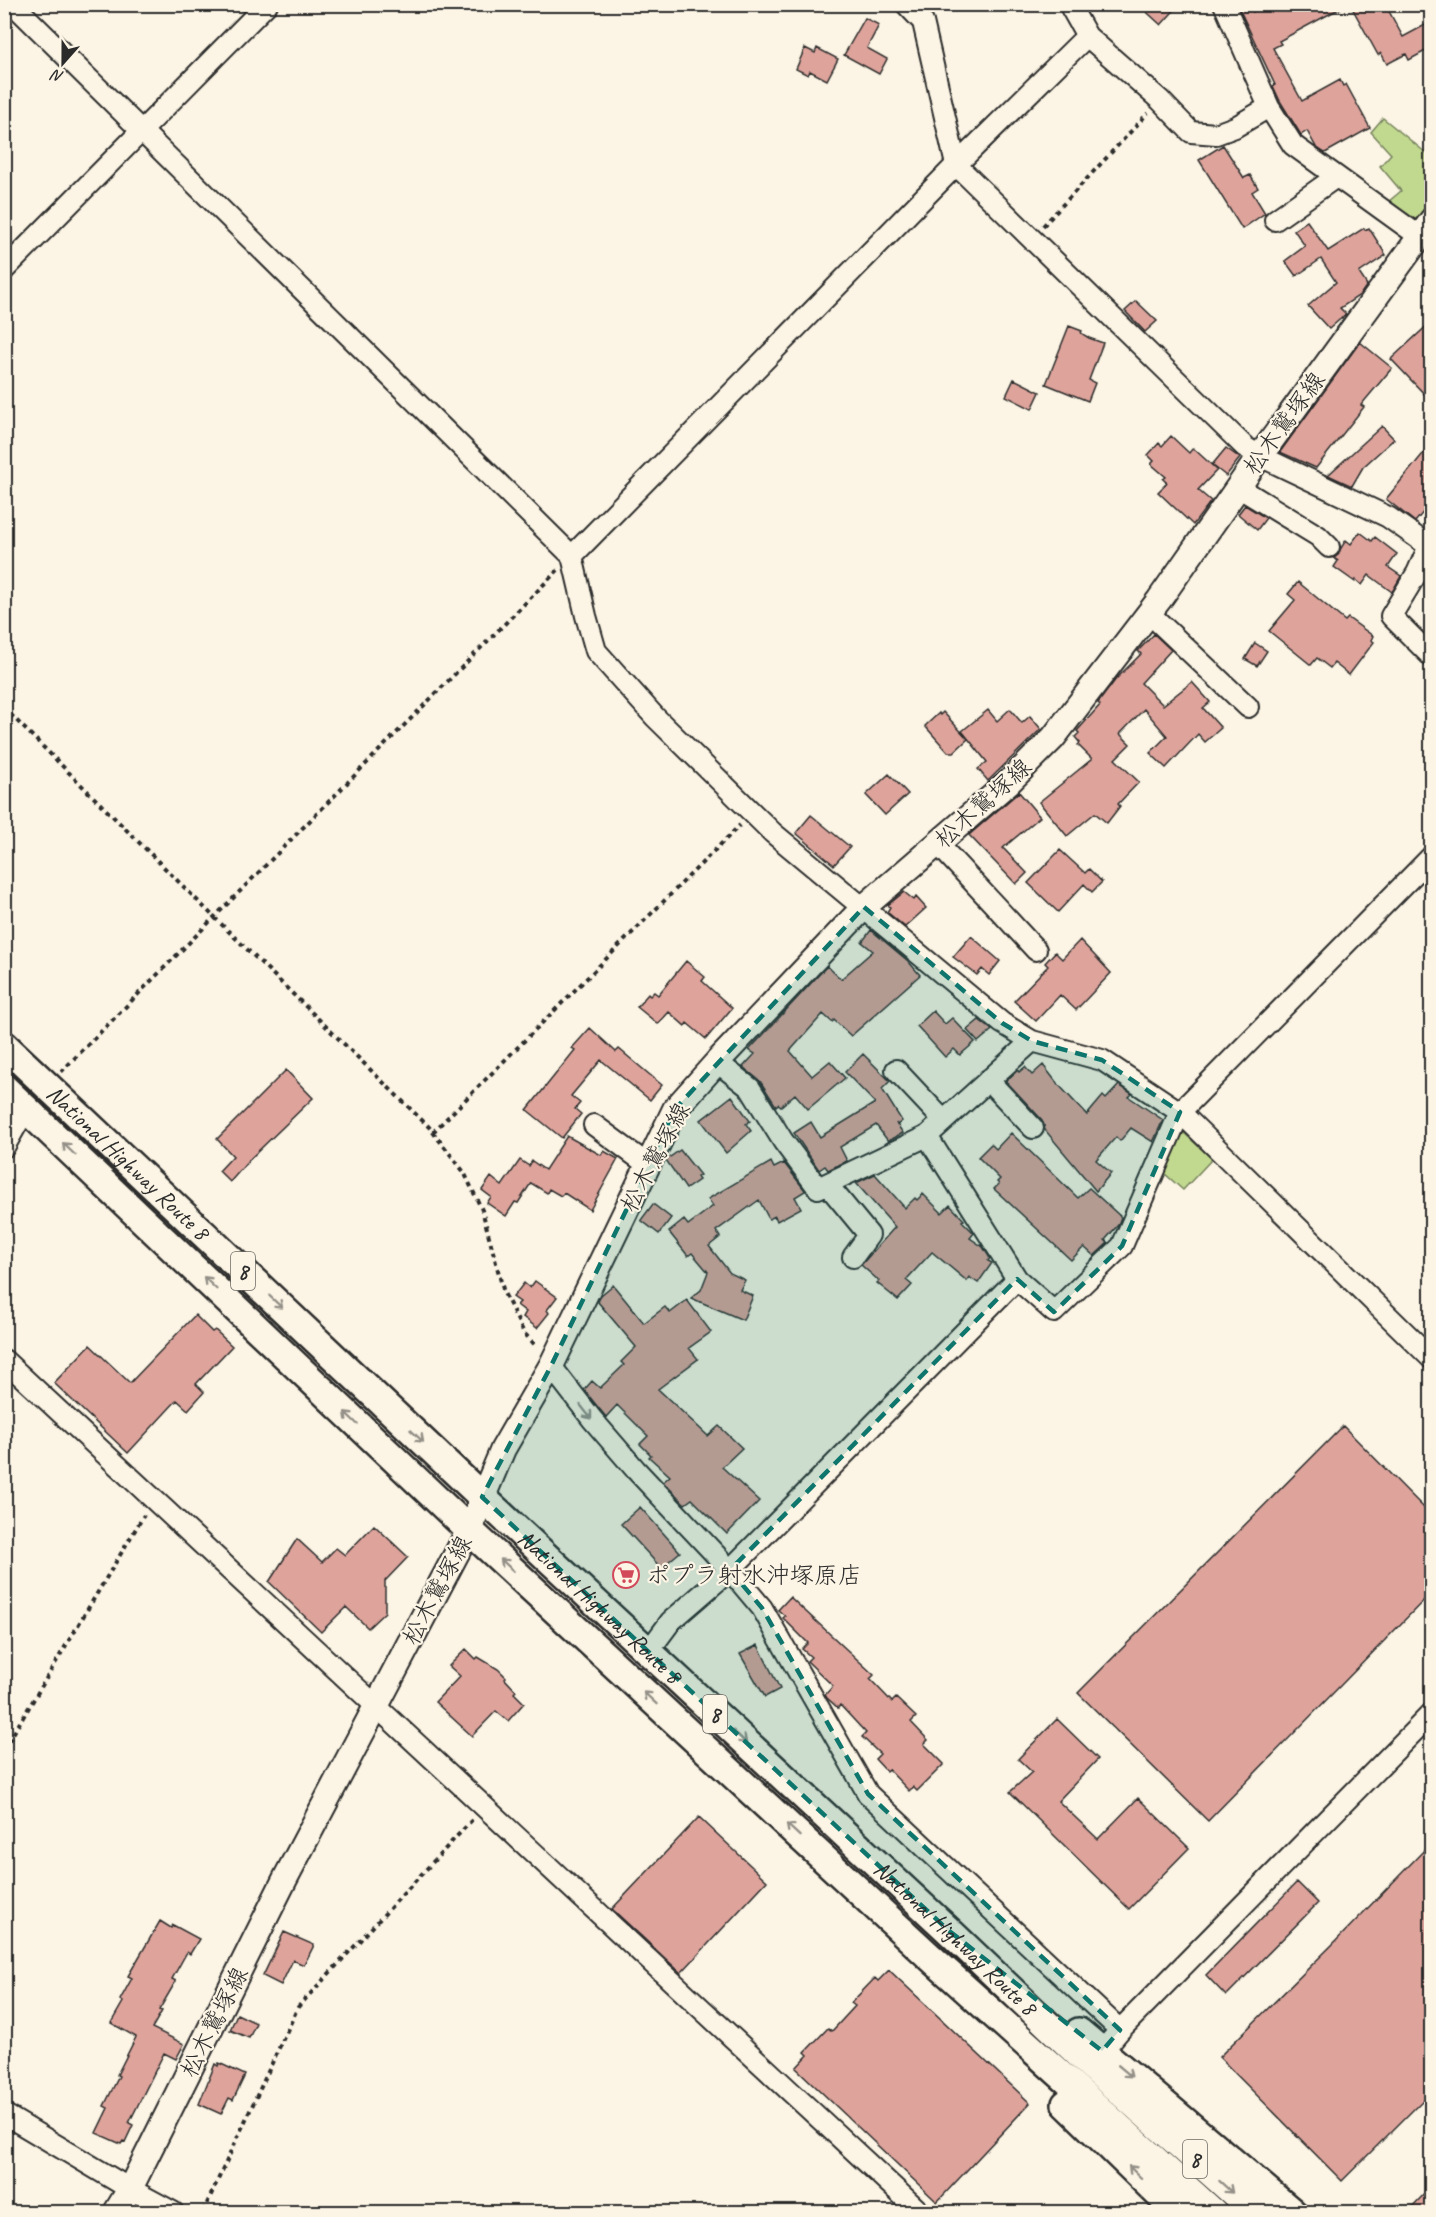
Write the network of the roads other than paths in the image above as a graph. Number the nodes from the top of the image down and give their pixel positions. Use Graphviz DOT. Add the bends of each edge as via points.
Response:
graph roads {
  1 [pos="13,4"];
  2 [pos="267,4"];
  3 [pos="906,4"];
  4 [pos="1069,4"];
  5 [pos="1224,4"];
  6 [pos="1087,36"];
  7 [pos="1269,107"];
  8 [pos="141,132"];
  9 [pos="956,165"];
  10 [pos="1336,177"];
  11 [pos="1275,220"];
  12 [pos="1425,228"];
  13 [pos="4,270"];
  14 [pos="1260,456"];
  15 [pos="1238,487"];
  16 [pos="1430,544"];
  17 [pos="1329,547"];
  18 [pos="572,556"];
  19 [pos="1149,614"];
  20 [pos="1431,657"];
  21 [pos="1248,706"];
  22 [pos="938,844"];
  23 [pos="1431,856"];
  24 [pos="864,907"];
  25 [pos="1036,951"];
  26 [pos="1032,1041"];
  27 [pos="4,1045"];
  28 [pos="717,1062"];
  29 [pos="896,1070"];
  30 [pos="988,1080"];
  31 [pos="4,1088"];
  32 [pos="26,1108"];
  33 [pos="1180,1112"];
  34 [pos="943,1120"];
  35 [pos="594,1125"];
  36 [pos="1033,1128"];
  37 [pos="927,1136"];
  38 [pos="4,1147"];
  39 [pos="648,1165"];
  40 [pos="828,1184"];
  41 [pos="853,1257"];
  42 [pos="1017,1279"];
  43 [pos="1431,1359"];
  44 [pos="4,1360"];
  45 [pos="551,1364"];
  46 [pos="482,1497"];
  47 [pos="469,1530"];
  48 [pos="730,1570"];
  49 [pos="648,1652"];
  50 [pos="376,1705"];
  51 [pos="1431,1713"];
  52 [pos="821,1856"];
  53 [pos="1120,2030"];
  54 [pos="1096,2058"];
  55 [pos="4,2114"];
  56 [pos="130,2189"];
  57 [pos="116,2212"];
  58 [pos="173,2212"];
  59 [pos="920,2212"];
  60 [pos="1177,2212"];
  61 [pos="1213,2212"];
  62 [pos="1255,2212"];
  63 [pos="1292,2212"];
  1 -- 8 [label="street"];
  2 -- 8 [label="street"];
  3 -- 9 [label="street" via="923,22"];
  4 -- 6 [label="street"];
  5 -- 7 [label="street"];
  6 -- 7 [label="street" via="1191,132 1216,134"];
  6 -- 9 [label="street"];
  7 -- 10 [label="street" via="1293,145"];
  8 -- 13 [label="street"];
  8 -- 18 [label="street"];
  9 -- 14 [label="street" via="1245,447"];
  9 -- 18 [label="street"];
  10 -- 11 [label="street"];
  10 -- 12 [label="street"];
  12 -- 14 [label="main road, 松木鷲塚線"];
  14 -- 15 [label="main road, 松木鷲塚線"];
  14 -- 16 [label="street" via="1388,517"];
  15 -- 17 [label="street" via="1318,536"];
  15 -- 19 [label="main road, 松木鷲塚線"];
  16 -- 20 [label="street" via="1391,616"];
  18 -- 24 [label="street" via="596,651 753,813"];
  19 -- 21 [label="street"];
  19 -- 22 [label="main road, 松木鷲塚線" via="1053,738"];
  22 -- 24 [label="main road, 松木鷲塚線"];
  22 -- 25 [label="street"];
  23 -- 33 [label="street"];
  24 -- 26 [label="street" via="1002,1023"];
  24 -- 28 [label="main road, 松木鷲塚線"];
  26 -- 30 [label="street"];
  26 -- 33 [label="street" via="1102,1060"];
  27 -- 46 [label="highway, National Highway Route 8 / 8, one-way"];
  28 -- 39 [label="main road, 松木鷲塚線" via="675,1109"];
  28 -- 40 [label="street" via="750,1088 818,1188"];
  29 -- 34 [label="street"];
  30 -- 34 [label="street"];
  30 -- 36 [label="street"];
  31 -- 32 [label="highway, National Highway Route 8 / 8"];
  32 -- 38 [label="street"];
  47 -- 32 [label="highway, National Highway Route 8 / 8, one-way"];
  33 -- 42 [label="street" via="1122,1246 1054,1312"];
  33 -- 43 [label="street"];
  34 -- 37 [label="street"];
  35 -- 39 [label="street"];
  37 -- 40 [label="street"];
  37 -- 42 [label="street"];
  39 -- 45 [label="main road, 松木鷲塚線"];
  40 -- 41 [label="street" via="869,1235"];
  42 -- 48 [label="street"];
  44 -- 50 [label="street"];
  45 -- 46 [label="main road, 松木鷲塚線" via="503,1449"];
  45 -- 48 [label="street, one-way" via="636,1470"];
  46 -- 47 [label="main road, 松木鷲塚線"];
  46 -- 49 [label="highway, National Highway Route 8 / 8"];
  47 -- 50 [label="main road, 松木鷲塚線"];
  52 -- 47 [label="highway, National Highway Route 8 / 8, one-way"];
  48 -- 49 [label="street" via="671,1622"];
  48 -- 53 [label="street" via="762,1608 868,1794"];
  49 -- 54 [label="highway, National Highway Route 8 / 8, one-way" via="948,1930"];
  50 -- 56 [label="main road, 松木鷲塚線"];
  50 -- 59 [label="street"];
  51 -- 53 [label="street"];
  60 -- 52 [label="highway, one-way" via="900,1942"];
  52 -- 61 [label="highway, National Highway Route 8 / 8"];
  53 -- 54 [label="street"];
  54 -- 62 [label="highway, 8, one-way" via="1135,2106"];
  54 -- 63 [label="highway, one-way"];
  55 -- 56 [label="street"];
  56 -- 57 [label="main road, 松木鷲塚線"];
  56 -- 58 [label="street"];
}
